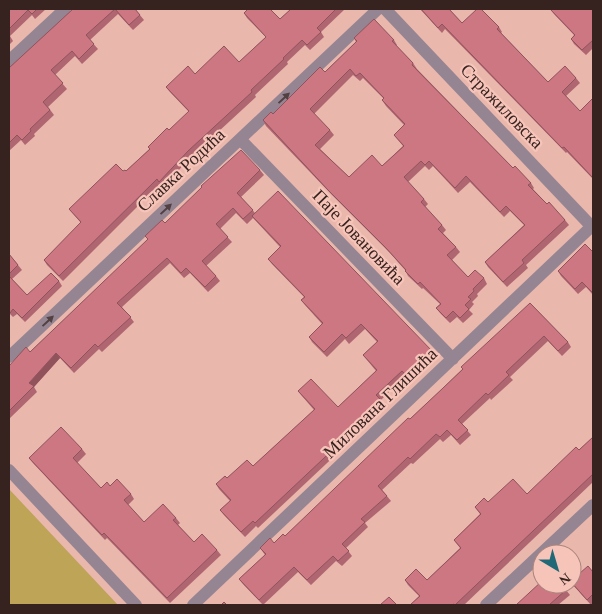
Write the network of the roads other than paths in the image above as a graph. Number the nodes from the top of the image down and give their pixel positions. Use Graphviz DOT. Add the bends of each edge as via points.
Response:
graph roads {
  1 [pos="65,9"];
  2 [pos="378,9"];
  3 [pos="384,9"];
  4 [pos="9,61"];
  5 [pos="240,139"];
  6 [pos="592,227"];
  7 [pos="10,354"];
  8 [pos="452,358"];
  9 [pos="9,470"];
  10 [pos="593,505"];
  11 [pos="136,605"];
  12 [pos="193,605"];
  13 [pos="486,605"];
  1 -- 4 [label="street"];
  5 -- 2 [label="street, Славка Родића, one-way"];
  3 -- 6 [label="street, Стражиловска"];
  7 -- 5 [label="street, Славка Родића, one-way"];
  5 -- 8 [label="street, Паје Јовановића"];
  6 -- 8 [label="street, Милована Глишића"];
  8 -- 12 [label="street, Милована Глишића"];
  9 -- 11 [label="street"];
  10 -- 13 [label="street"];
}
